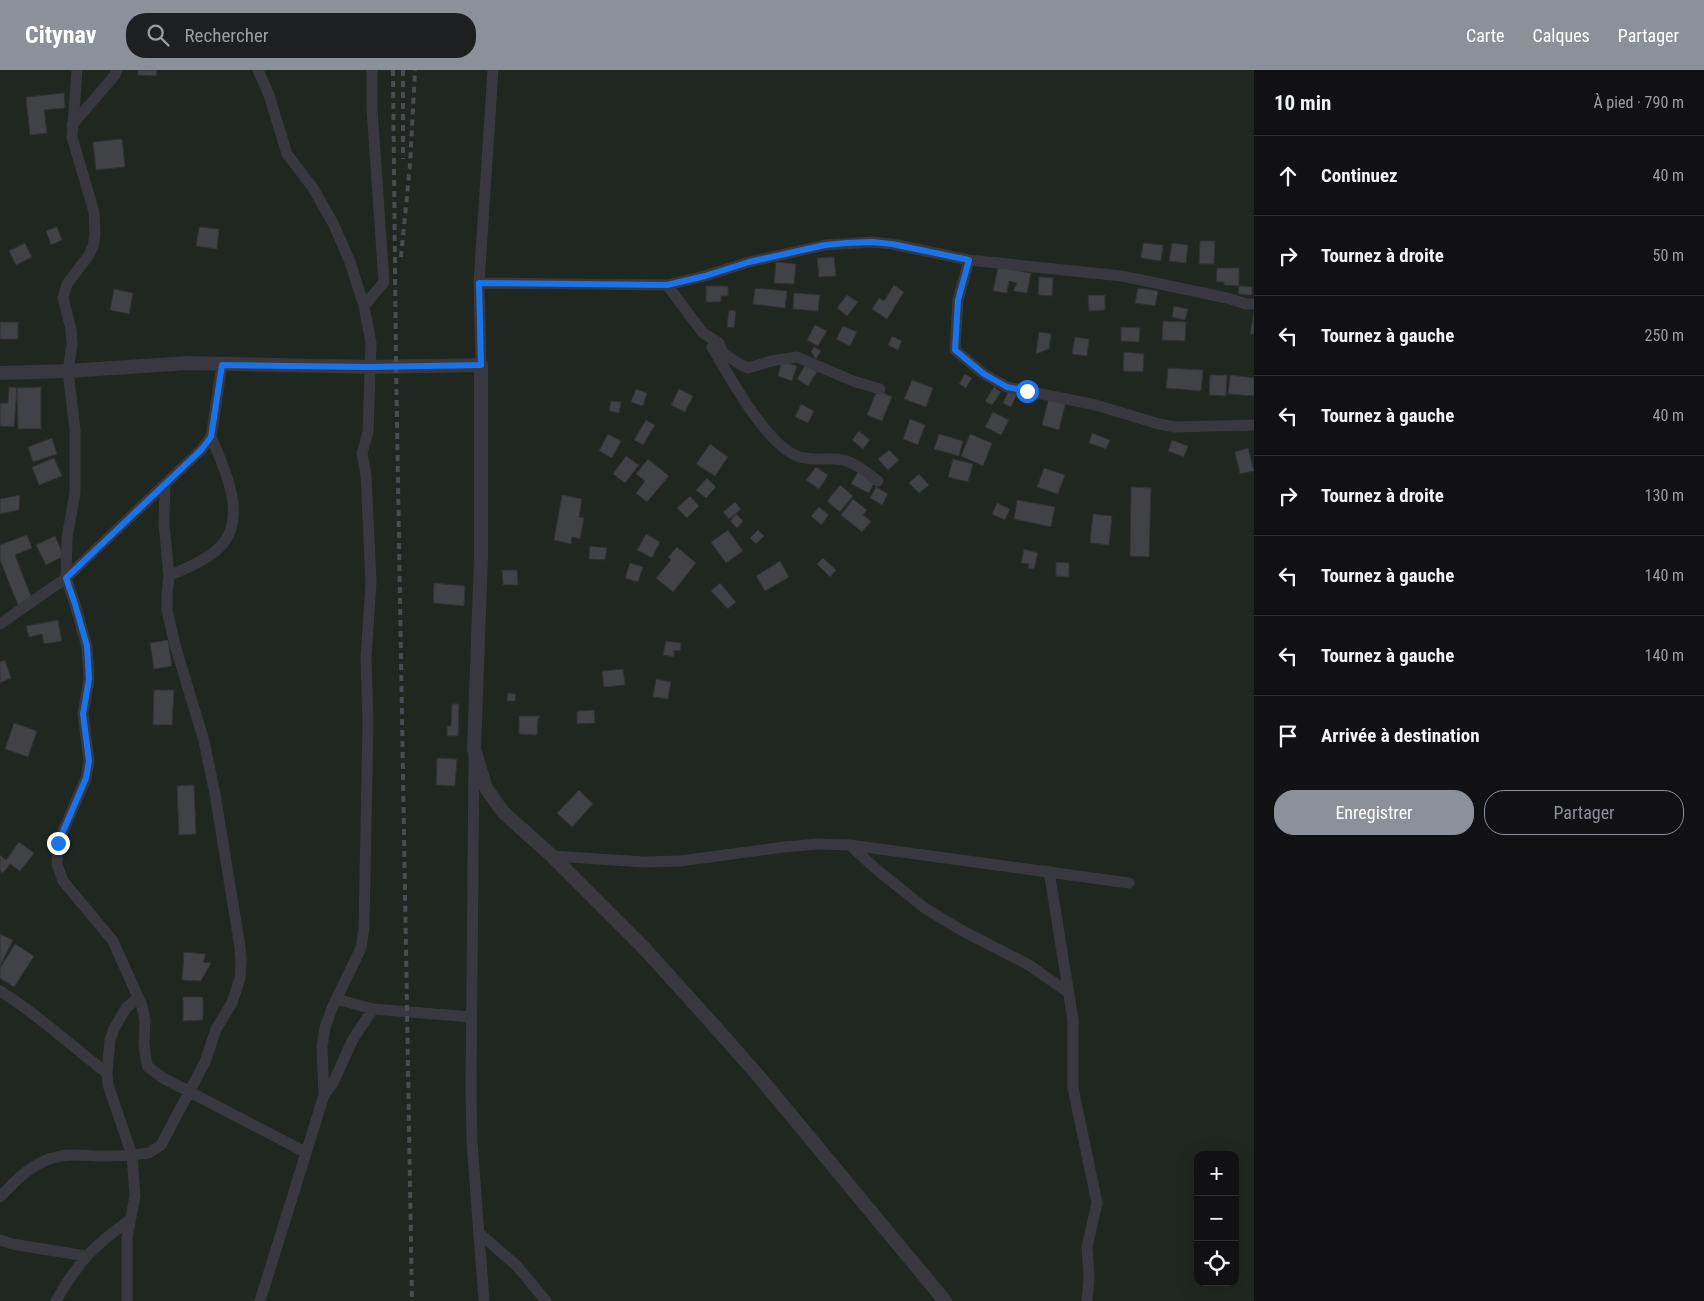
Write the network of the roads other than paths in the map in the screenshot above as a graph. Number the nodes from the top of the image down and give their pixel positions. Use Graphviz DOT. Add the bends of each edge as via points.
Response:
graph roads {
  1 [pos="77,70"];
  2 [pos="117,70"];
  3 [pos="258,70"];
  4 [pos="372,70"];
  5 [pos="493,70"];
  6 [pos="72,125"];
  7 [pos="969,260"];
  8 [pos="479,283"];
  9 [pos="667,285"];
  10 [pos="1254,304"];
  11 [pos="364,306"];
  12 [pos="703,333"];
  13 [pos="222,365"];
  14 [pos="481,365"];
  15 [pos="370,367"];
  16 [pos="68,371"];
  17 [pos="0,373"];
  18 [pos="880,389"];
  19 [pos="1254,425"];
  20 [pos="211,437"];
  21 [pos="878,481"];
  22 [pos="165,484"];
  23 [pos="169,576"];
  24 [pos="66,578"];
  25 [pos="0,624"];
  26 [pos="474,749"];
  27 [pos="850,845"];
  28 [pos="552,856"];
  29 [pos="1048,871"];
  30 [pos="1129,883"];
  31 [pos="0,992"];
  32 [pos="1068,992"];
  33 [pos="138,998"];
  34 [pos="336,999"];
  35 [pos="373,1009"];
  36 [pos="471,1017"];
  37 [pos="107,1072"];
  38 [pos="190,1092"];
  39 [pos="324,1095"];
  40 [pos="305,1152"];
  41 [pos="132,1155"];
  42 [pos="0,1197"];
  43 [pos="130,1220"];
  44 [pos="479,1233"];
  45 [pos="0,1240"];
  46 [pos="86,1256"];
  47 [pos="56,1301"];
  48 [pos="127,1301"];
  49 [pos="260,1301"];
  50 [pos="484,1301"];
  51 [pos="546,1301"];
  52 [pos="946,1301"];
  53 [pos="1087,1301"];
  1 -- 6 [label="street"];
  2 -- 6 [label="street"];
  3 -- 11 [label="street" via="287,154 313,188 334,225"];
  4 -- 11 [label="street" via="384,282"];
  5 -- 8 [label="street"];
  6 -- 16 [label="street" via="74,146 94,212 95,235 89,255 72,276 64,293 72,337"];
  7 -- 9 [label="street" via="892,244 847,243 749,262"];
  7 -- 10 [label="street" via="1122,276"];
  7 -- 19 [label="street" via="958,300 955,350 984,374 1007,387 1096,405 1175,428"];
  8 -- 9 [label="street"];
  8 -- 14 [label="street"];
  9 -- 12 [label="street"];
  11 -- 15 [label="street" via="371,343"];
  12 -- 18 [label="street" via="719,343 723,353 748,368 797,357 853,382"];
  12 -- 21 [label="street" via="759,420 781,447 799,457 838,459 860,468"];
  13 -- 15 [label="street"];
  13 -- 16 [label="street" via="167,364"];
  13 -- 20 [label="street"];
  14 -- 15 [label="street"];
  14 -- 26 [label="street" via="481,558"];
  15 -- 34 [label="street" via="368,432 362,453 367,482 371,582 366,658 364,928 360,948"];
  16 -- 17 [label="street"];
  16 -- 24 [label="street" via="75,461"];
  20 -- 22 [label="street"];
  20 -- 23 [label="street" via="228,479 234,520 231,531 210,555"];
  22 -- 23 [label="street" via="164,524"];
  22 -- 24 [label="street"];
  23 -- 38 [label="street" via="167,595 171,630 207,759 241,961 234,996 216,1029"];
  24 -- 25 [label="street"];
  24 -- 33 [label="street" via="87,646 89,679 83,714 89,761 86,778 58,843 57,864 63,880 114,941"];
  26 -- 28 [label="street" via="480,773 493,799"];
  26 -- 36 [label="street"];
  27 -- 28 [label="street" via="784,847 680,861"];
  27 -- 29 [label="street"];
  27 -- 32 [label="street" via="926,909 1029,965"];
  28 -- 52 [label="street" via="644,948 730,1044"];
  29 -- 30 [label="street"];
  29 -- 32 [label="street"];
  31 -- 37 [label="street" via="36,1014 81,1054"];
  32 -- 53 [label="street" via="1073,1020 1073,1088 1097,1202 1088,1247"];
  33 -- 37 [label="street" via="126,1008 114,1029"];
  33 -- 38 [label="street" via="145,1020 148,1067"];
  34 -- 35 [label="street"];
  34 -- 39 [label="street" via="322,1047"];
  35 -- 36 [label="street"];
  35 -- 39 [label="street" via="358,1030"];
  36 -- 44 [label="street" via="472,1142"];
  37 -- 41 [label="street" via="108,1085"];
  38 -- 40 [label="street"];
  38 -- 41 [label="street" via="161,1145 149,1153"];
  39 -- 40 [label="street"];
  40 -- 49 [label="street"];
  41 -- 42 [label="street" via="58,1156 36,1165 19,1177"];
  41 -- 43 [label="street" via="134,1196"];
  43 -- 46 [label="street" via="102,1239"];
  43 -- 48 [label="street" via="126,1255"];
  44 -- 50 [label="street"];
  44 -- 51 [label="street" via="516,1266"];
  45 -- 46 [label="street"];
  46 -- 47 [label="street"];
}
